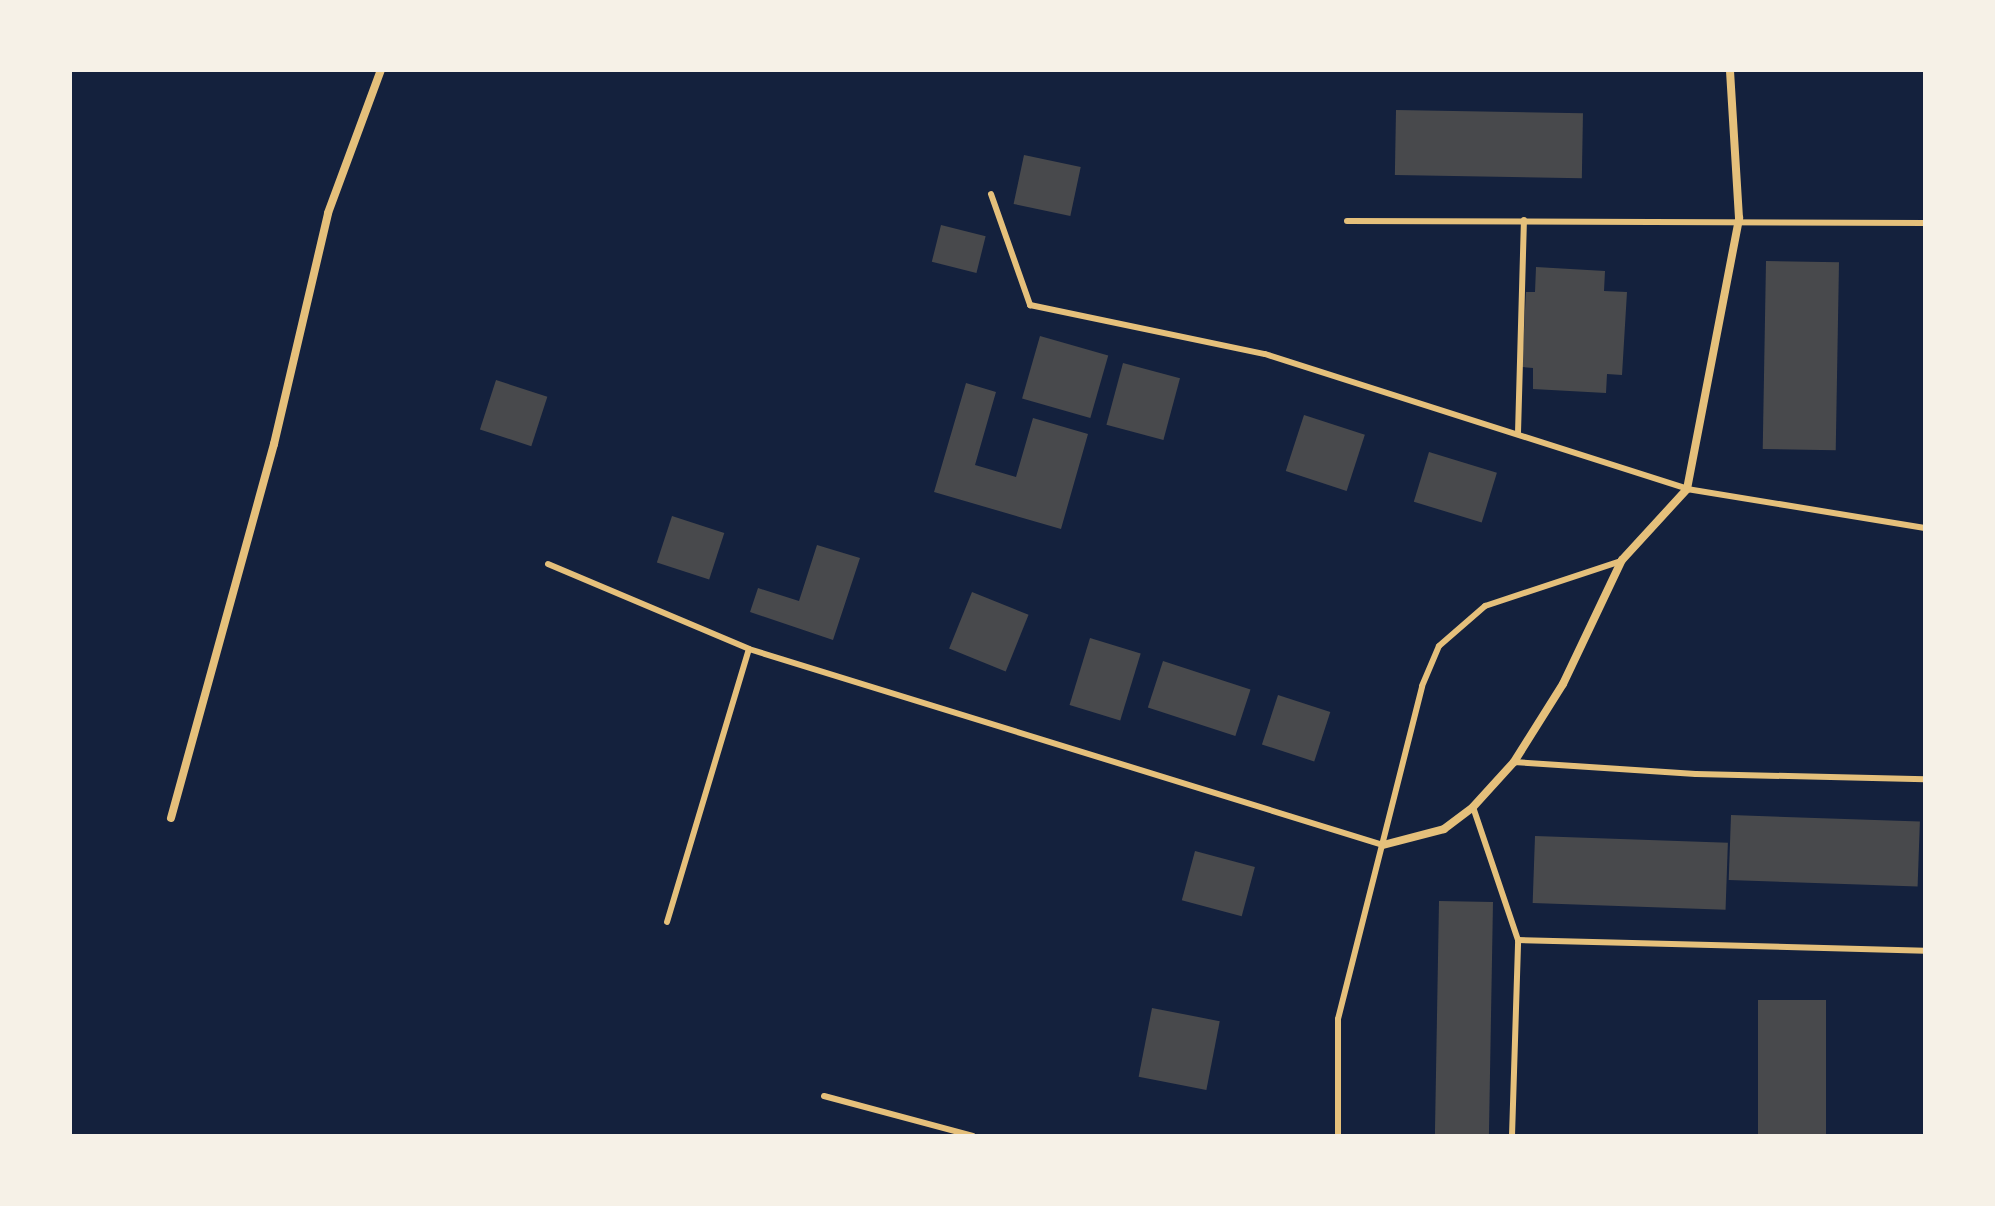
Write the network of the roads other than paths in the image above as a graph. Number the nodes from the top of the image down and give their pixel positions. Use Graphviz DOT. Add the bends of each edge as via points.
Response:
graph roads {
  1 [pos="381,70"];
  2 [pos="1730,70"];
  3 [pos="991,194"];
  4 [pos="1739,218"];
  5 [pos="1524,220"];
  6 [pos="1347,221"];
  7 [pos="1925,223"];
  8 [pos="1518,433"];
  9 [pos="1687,489"];
  10 [pos="1925,528"];
  11 [pos="1622,560"];
  12 [pos="548,564"];
  13 [pos="749,649"];
  14 [pos="1514,762"];
  15 [pos="1925,779"];
  16 [pos="1473,807"];
  17 [pos="171,818"];
  18 [pos="1383,845"];
  19 [pos="667,922"];
  20 [pos="1518,940"];
  21 [pos="1925,951"];
  22 [pos="824,1096"];
  23 [pos="973,1136"];
  24 [pos="1338,1136"];
  25 [pos="1512,1136"];
  1 -- 17 [label="street" via="328,213 274,444"];
  2 -- 4 [label="street"];
  3 -- 8 [label="lane" via="1030,305 1265,354"];
  4 -- 5 [label="lane"];
  4 -- 7 [label="lane"];
  4 -- 9 [label="street"];
  5 -- 6 [label="lane"];
  5 -- 8 [label="lane"];
  8 -- 9 [label="lane"];
  9 -- 10 [label="lane"];
  9 -- 11 [label="street"];
  11 -- 14 [label="street" via="1563,684"];
  11 -- 18 [label="lane" via="1485,606 1439,646 1422,686"];
  12 -- 13 [label="lane"];
  13 -- 18 [label="lane"];
  13 -- 19 [label="lane"];
  14 -- 15 [label="lane" via="1696,774"];
  14 -- 16 [label="street"];
  16 -- 18 [label="street" via="1444,829"];
  16 -- 20 [label="lane"];
  18 -- 24 [label="lane" via="1338,1019"];
  20 -- 21 [label="lane"];
  20 -- 25 [label="lane"];
  22 -- 23 [label="lane"];
}
